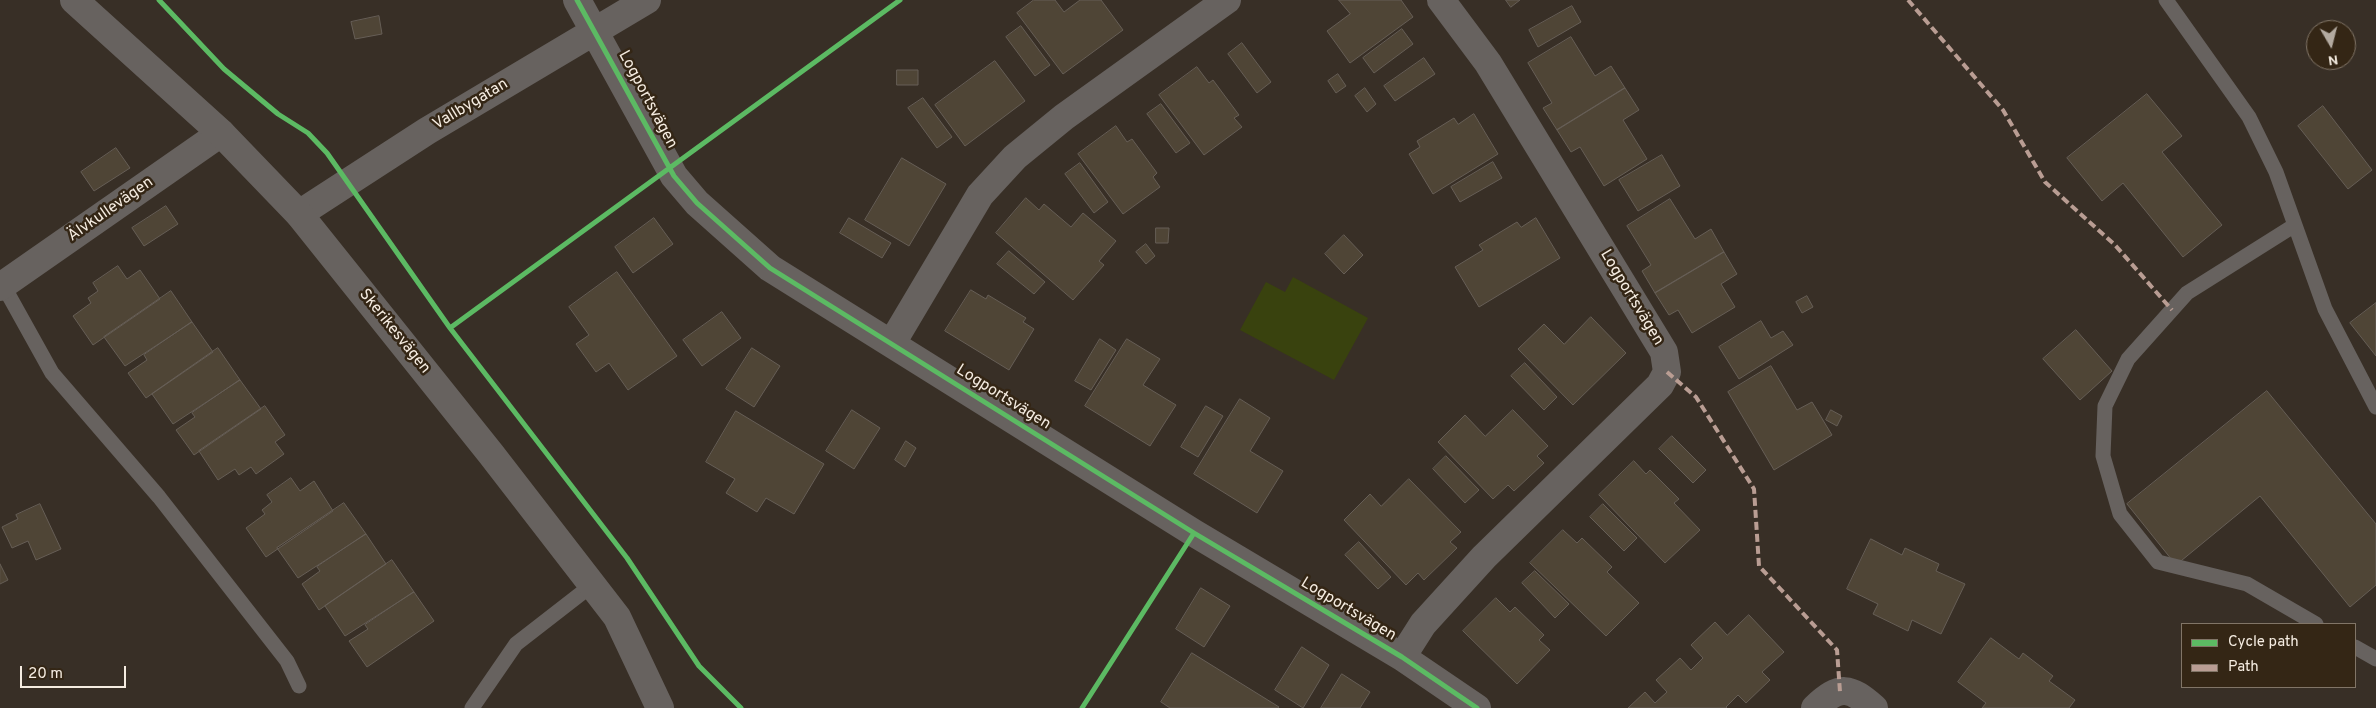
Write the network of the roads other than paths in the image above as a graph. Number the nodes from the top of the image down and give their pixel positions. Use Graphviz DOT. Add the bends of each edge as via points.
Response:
graph roads {
  1 [pos="74,0"];
  2 [pos="577,0"];
  3 [pos="647,0"];
  4 [pos="1227,0"];
  5 [pos="1441,0"];
  6 [pos="2166,0"];
  7 [pos="595,30"];
  8 [pos="221,133"];
  9 [pos="299,214"];
  10 [pos="2295,225"];
  11 [pos="2,286"];
  12 [pos="892,343"];
  13 [pos="2376,407"];
  14 [pos="592,585"];
  15 [pos="2314,623"];
  16 [pos="2356,648"];
  17 [pos="1402,657"];
  18 [pos="2376,660"];
  19 [pos="299,686"];
  20 [pos="472,708"];
  21 [pos="660,708"];
  22 [pos="1477,708"];
  23 [pos="1815,708"];
  24 [pos="1874,708"];
  1 -- 8 [label="street, Skerikesvägen"];
  2 -- 7 [label="street, Logportsvägen"];
  3 -- 7 [label="street, Vallbygatan"];
  4 -- 12 [label="street" via="1014,158 980,195"];
  5 -- 17 [label="street, Logportsvägen" via="1488,63 1664,352 1666,372 1660,385 1435,610"];
  6 -- 10 [label="lane" via="2248,117 2276,172"];
  7 -- 9 [label="street, Vallbygatan"];
  7 -- 12 [label="street, Logportsvägen" via="674,176 696,203 770,268"];
  8 -- 9 [label="street, Skerikesvägen"];
  8 -- 11 [label="street, Älvkullevägen"];
  9 -- 14 [label="street, Skerikesvägen" via="492,454"];
  10 -- 13 [label="lane" via="2325,309"];
  10 -- 15 [label="lane" via="2187,293 2128,359 2105,406 2103,456 2120,514 2158,562 2247,584"];
  11 -- 19 [label="lane" via="52,372 159,497 287,661"];
  12 -- 17 [label="street, Logportsvägen" via="1194,533"];
  14 -- 20 [label="lane" via="516,644"];
  14 -- 21 [label="street, Skerikesvägen" via="617,617"];
  16 -- 18 [label="lane"];
  17 -- 22 [label="street, Logportsvägen"];
  23 -- 24 [label="street" via="1827,696 1856,692"];
}
